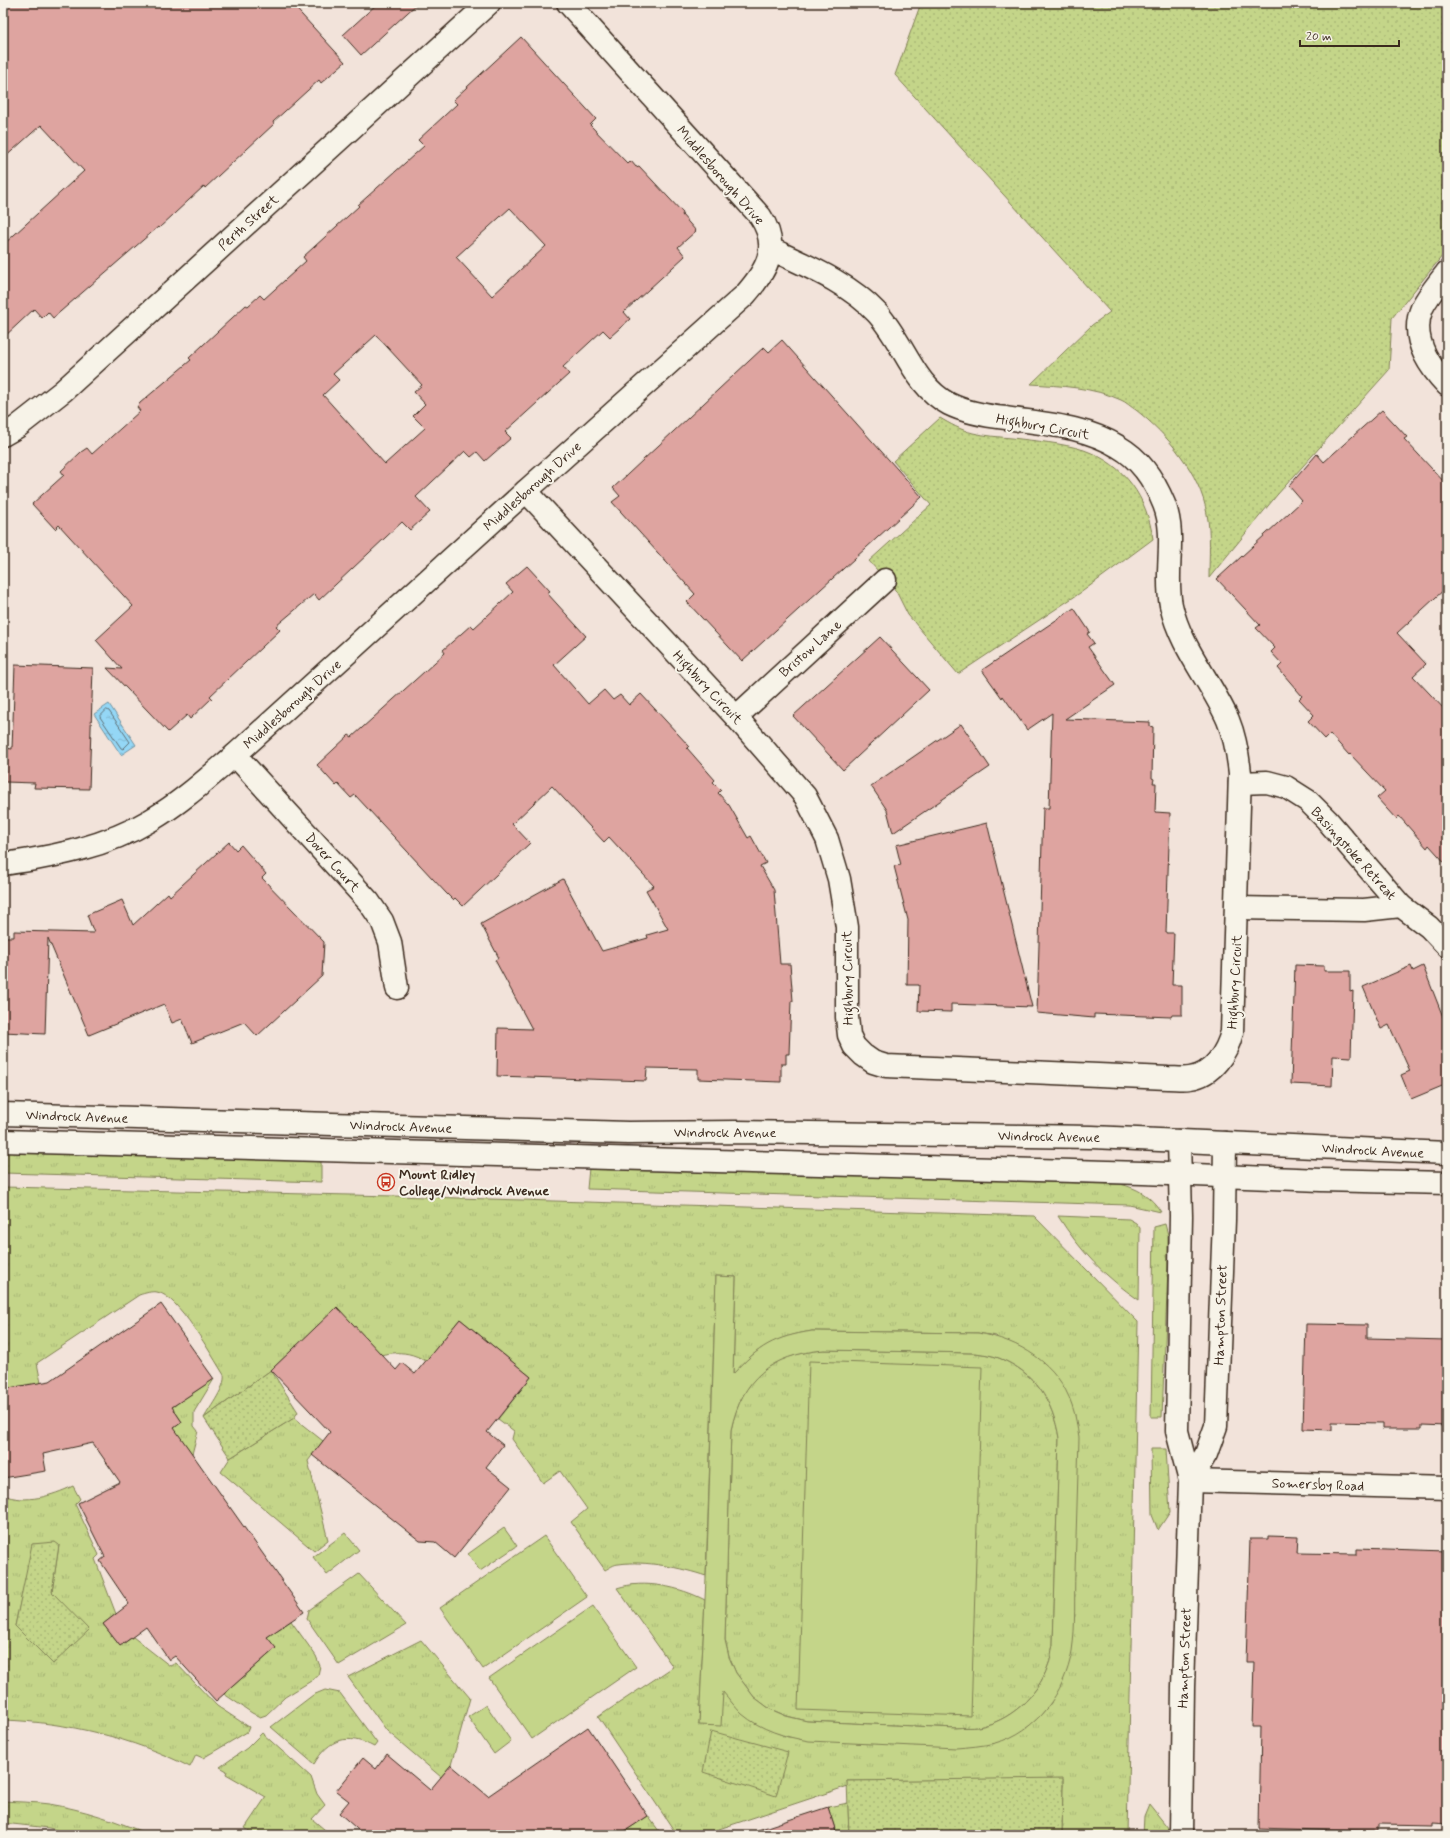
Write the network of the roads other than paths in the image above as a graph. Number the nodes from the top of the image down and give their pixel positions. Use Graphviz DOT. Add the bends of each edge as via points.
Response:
graph roads {
  1 [pos="489,3"];
  2 [pos="568,3"];
  3 [pos="771,249"];
  4 [pos="1447,272"];
  5 [pos="1447,385"];
  6 [pos="3,435"];
  7 [pos="526,491"];
  8 [pos="886,580"];
  9 [pos="736,717"];
  10 [pos="235,755"];
  11 [pos="1240,783"];
  12 [pos="3,864"];
  13 [pos="1401,906"];
  14 [pos="1237,908"];
  15 [pos="1447,946"];
  16 [pos="397,988"];
  17 [pos="3,1114"];
  18 [pos="3,1141"];
  19 [pos="1179,1141"];
  20 [pos="1225,1143"];
  21 [pos="1447,1153"];
  22 [pos="1180,1174"];
  23 [pos="1224,1176"];
  24 [pos="1447,1183"];
  25 [pos="1190,1481"];
  26 [pos="1447,1488"];
  27 [pos="1181,1835"];
  1 -- 6 [label="street, Perth Street" via="63,391"];
  2 -- 3 [label="street, Middlesborough Drive" via="760,216 770,236"];
  3 -- 7 [label="street, Middlesborough Drive" via="759,278 745,295"];
  3 -- 11 [label="street, Highbury Circuit" via="853,292 877,313 897,339 914,371 930,389 949,404 979,415 1065,427 1094,434 1120,447 1139,464 1156,487 1165,506 1170,528 1171,604 1180,634 1228,721 1236,745"];
  4 -- 5 [label="street" via="1422,308 1419,338 1434,372"];
  7 -- 9 [label="street, Highbury Circuit"];
  7 -- 10 [label="street, Middlesborough Drive"];
  8 -- 9 [label="street, Bristow Lane"];
  9 -- 14 [label="street, Highbury Circuit" via="805,796 827,839 839,879 847,927 846,1017 849,1035 854,1046 873,1062 886,1066 918,1068 1168,1078 1191,1078 1200,1075 1221,1058 1232,1032"];
  10 -- 12 [label="street, Middlesborough Drive" via="189,795 144,824 111,839 53,857"];
  10 -- 16 [label="street, Dover Court" via="370,902 382,921 390,942"];
  11 -- 13 [label="street, Basingstoke Retreat" via="1267,782 1286,786 1308,801"];
  11 -- 14 [label="street, Highbury Circuit"];
  13 -- 14 [label="street, Basingstoke Retreat" via="1364,910"];
  13 -- 15 [label="street, Basingstoke Retreat" via="1429,926"];
  17 -- 19 [label="street, Windrock Avenue" via="628,1133 1092,1137"];
  18 -- 22 [label="street, Windrock Avenue"];
  19 -- 20 [label="street, Windrock Avenue"];
  19 -- 22 [label="street, Hampton Street"];
  20 -- 21 [label="street, Windrock Avenue"];
  20 -- 23 [label="street, Hampton Street"];
  22 -- 23 [label="street, Windrock Avenue"];
  22 -- 25 [label="street, Hampton Street" via="1177,1431"];
  23 -- 24 [label="street, Windrock Avenue"];
  23 -- 25 [label="street, Hampton Street" via="1216,1426 1206,1454"];
  25 -- 26 [label="street, Somersby Road"];
  25 -- 27 [label="street, Hampton Street"];
}
